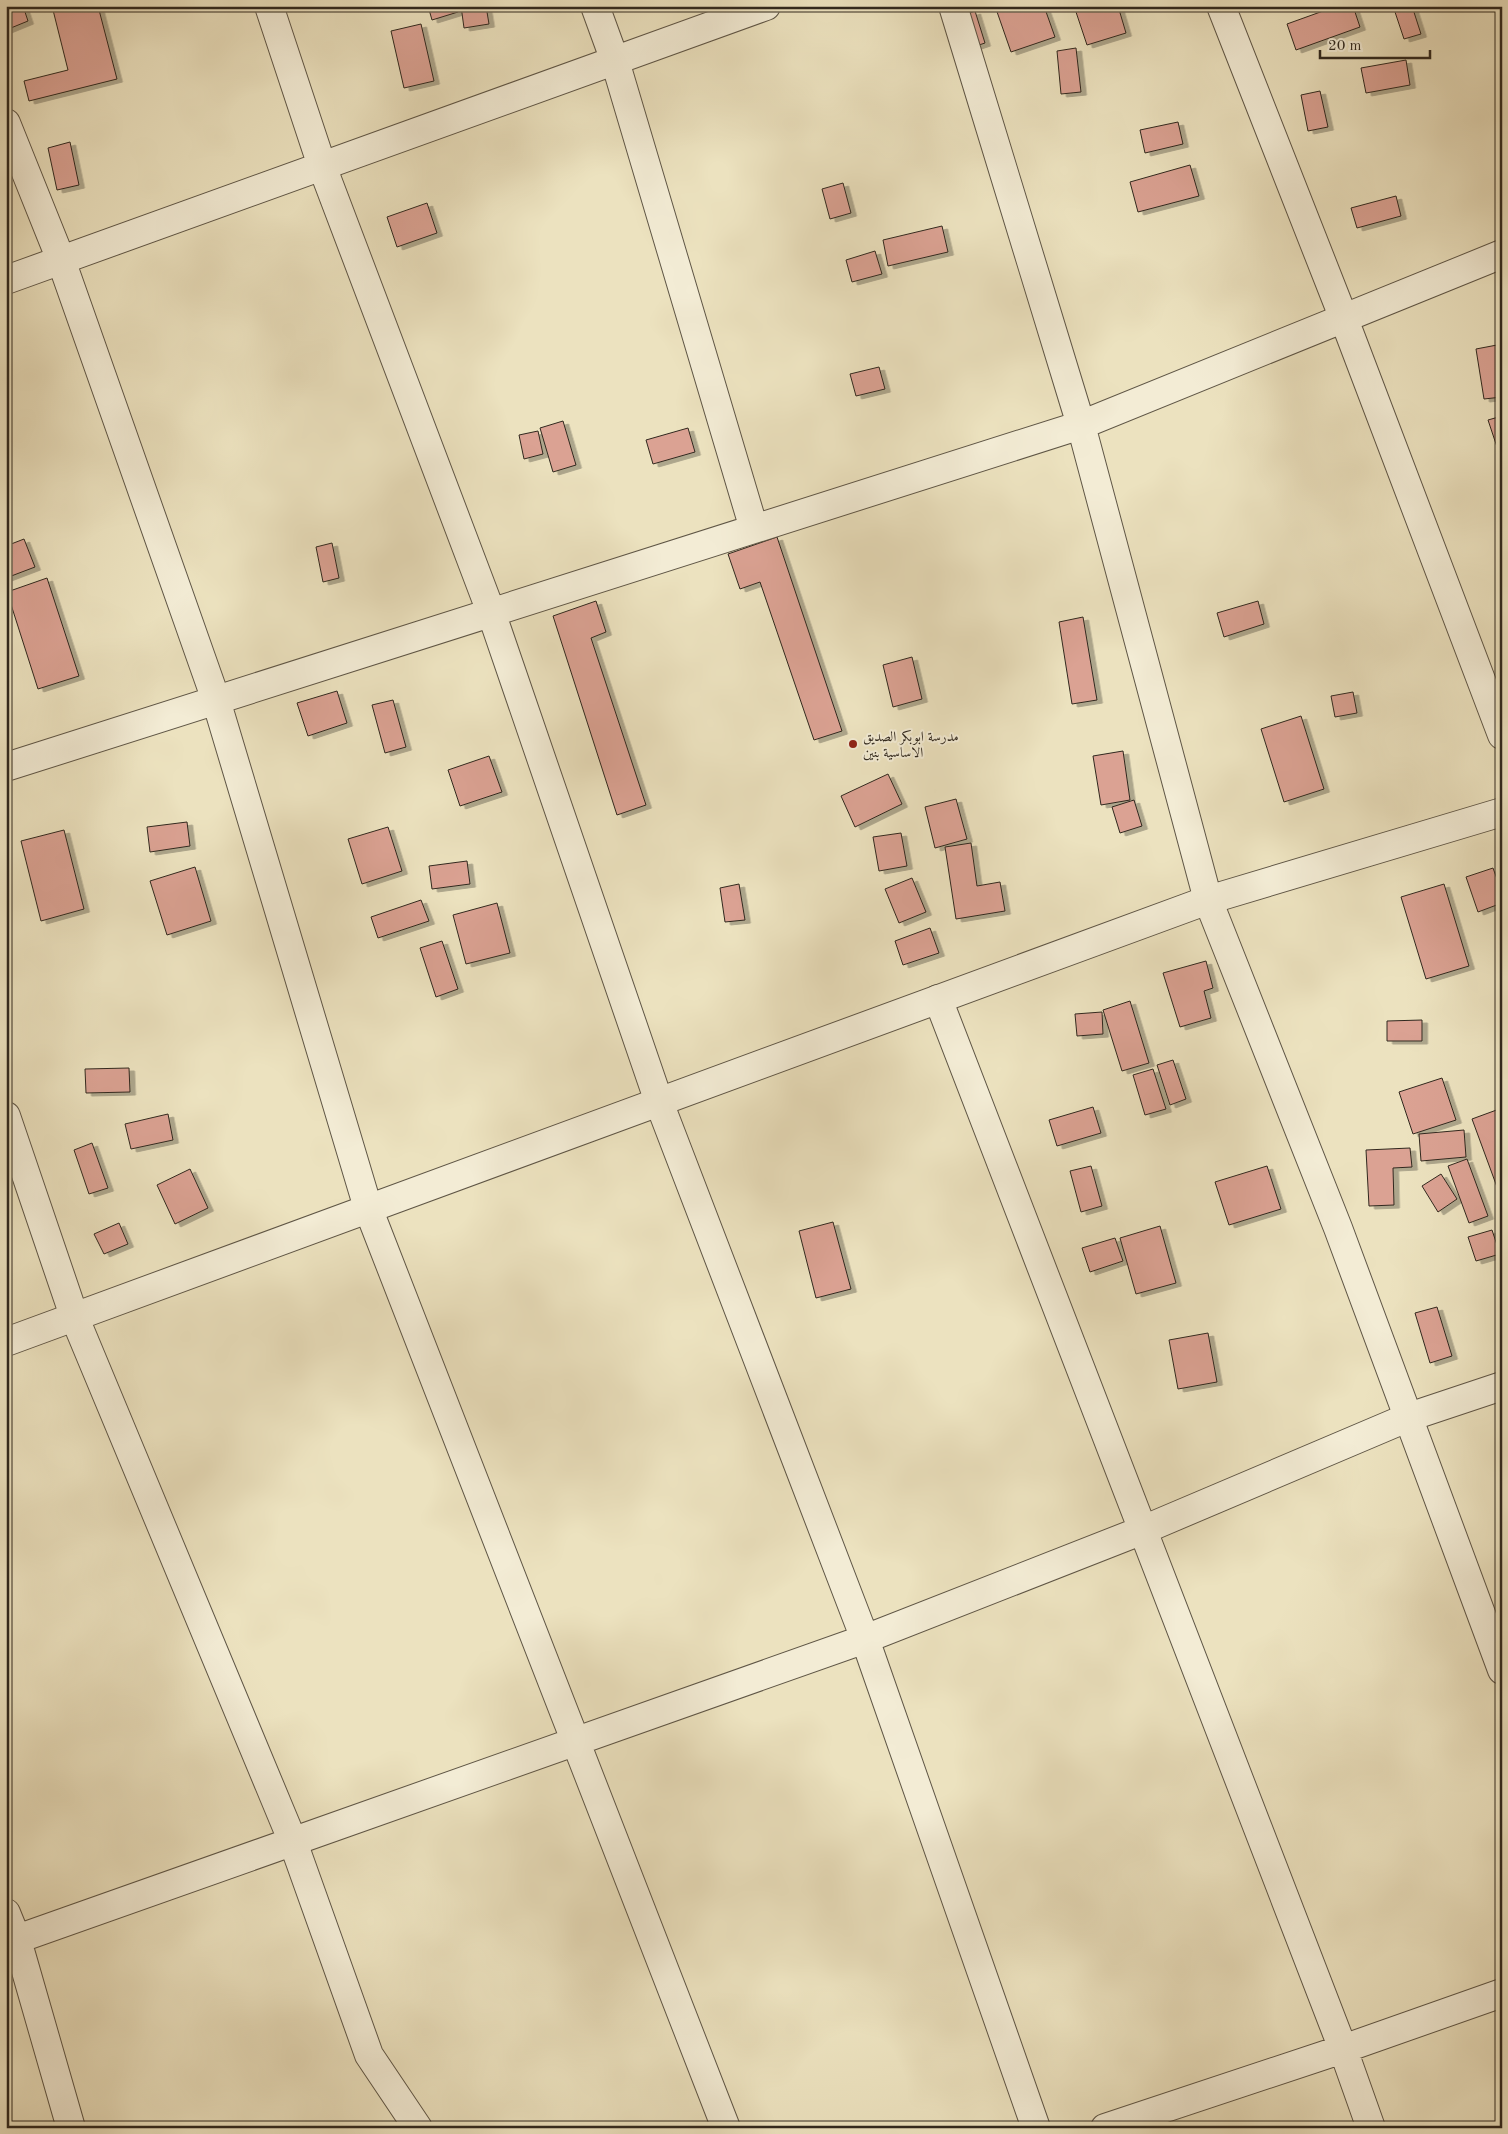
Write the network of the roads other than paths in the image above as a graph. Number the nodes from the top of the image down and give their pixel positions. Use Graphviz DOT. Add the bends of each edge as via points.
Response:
graph roads {
  1 [pos="270,6"];
  2 [pos="595,6"];
  3 [pos="766,6"];
  4 [pos="953,6"];
  5 [pos="1221,6"];
  6 [pos="615,61"];
  7 [pos="6,123"];
  8 [pos="322,166"];
  9 [pos="1502,254"];
  10 [pos="61,260"];
  11 [pos="6,280"];
  12 [pos="1344,318"];
  13 [pos="1081,425"];
  14 [pos="754,529"];
  15 [pos="490,612"];
  16 [pos="216,700"];
  17 [pos="1502,736"];
  18 [pos="6,767"];
  19 [pos="1502,812"];
  20 [pos="1208,900"];
  21 [pos="938,999"];
  22 [pos="659,1102"];
  23 [pos="6,1116"];
  24 [pos="368,1208"];
  25 [pos="74,1316"];
  26 [pos="6,1342"];
  27 [pos="1502,1386"];
  28 [pos="1408,1417"];
  29 [pos="1143,1530"];
  30 [pos="865,1639"];
  31 [pos="1502,1670"];
  32 [pos="575,1742"];
  33 [pos="293,1842"];
  34 [pos="6,1913"];
  35 [pos="12,1942"];
  36 [pos="1502,1992"];
  37 [pos="1343,2050"];
  38 [pos="71,2128"];
  39 [pos="418,2128"];
  40 [pos="726,2128"];
  41 [pos="1036,2128"];
  42 [pos="1105,2128"];
  43 [pos="1371,2128"];
  1 -- 8 [label="street"];
  2 -- 6 [label="street"];
  3 -- 6 [label="street"];
  4 -- 13 [label="street"];
  5 -- 12 [label="street"];
  6 -- 8 [label="street"];
  6 -- 14 [label="street"];
  7 -- 10 [label="street"];
  8 -- 10 [label="street"];
  8 -- 15 [label="street"];
  9 -- 12 [label="street"];
  10 -- 11 [label="street"];
  10 -- 16 [label="street"];
  12 -- 13 [label="street"];
  12 -- 17 [label="street"];
  13 -- 14 [label="street"];
  13 -- 20 [label="street"];
  14 -- 15 [label="street"];
  15 -- 16 [label="street"];
  15 -- 22 [label="street"];
  16 -- 18 [label="street"];
  16 -- 24 [label="street"];
  19 -- 20 [label="street"];
  20 -- 21 [label="street"];
  20 -- 28 [label="street" via="1338,1228"];
  21 -- 22 [label="street"];
  21 -- 29 [label="street"];
  22 -- 24 [label="street"];
  22 -- 30 [label="street"];
  23 -- 25 [label="street"];
  24 -- 25 [label="street"];
  24 -- 32 [label="street"];
  25 -- 26 [label="street"];
  25 -- 33 [label="street"];
  27 -- 28 [label="street"];
  28 -- 29 [label="street"];
  28 -- 31 [label="street"];
  29 -- 30 [label="street"];
  29 -- 37 [label="street"];
  30 -- 32 [label="street"];
  30 -- 41 [label="street"];
  32 -- 33 [label="street"];
  32 -- 40 [label="street"];
  33 -- 35 [label="street"];
  33 -- 39 [label="street" via="369,2055"];
  34 -- 35 [label="street"];
  35 -- 38 [label="street"];
  36 -- 37 [label="street"];
  37 -- 42 [label="street"];
  37 -- 43 [label="street"];
}
